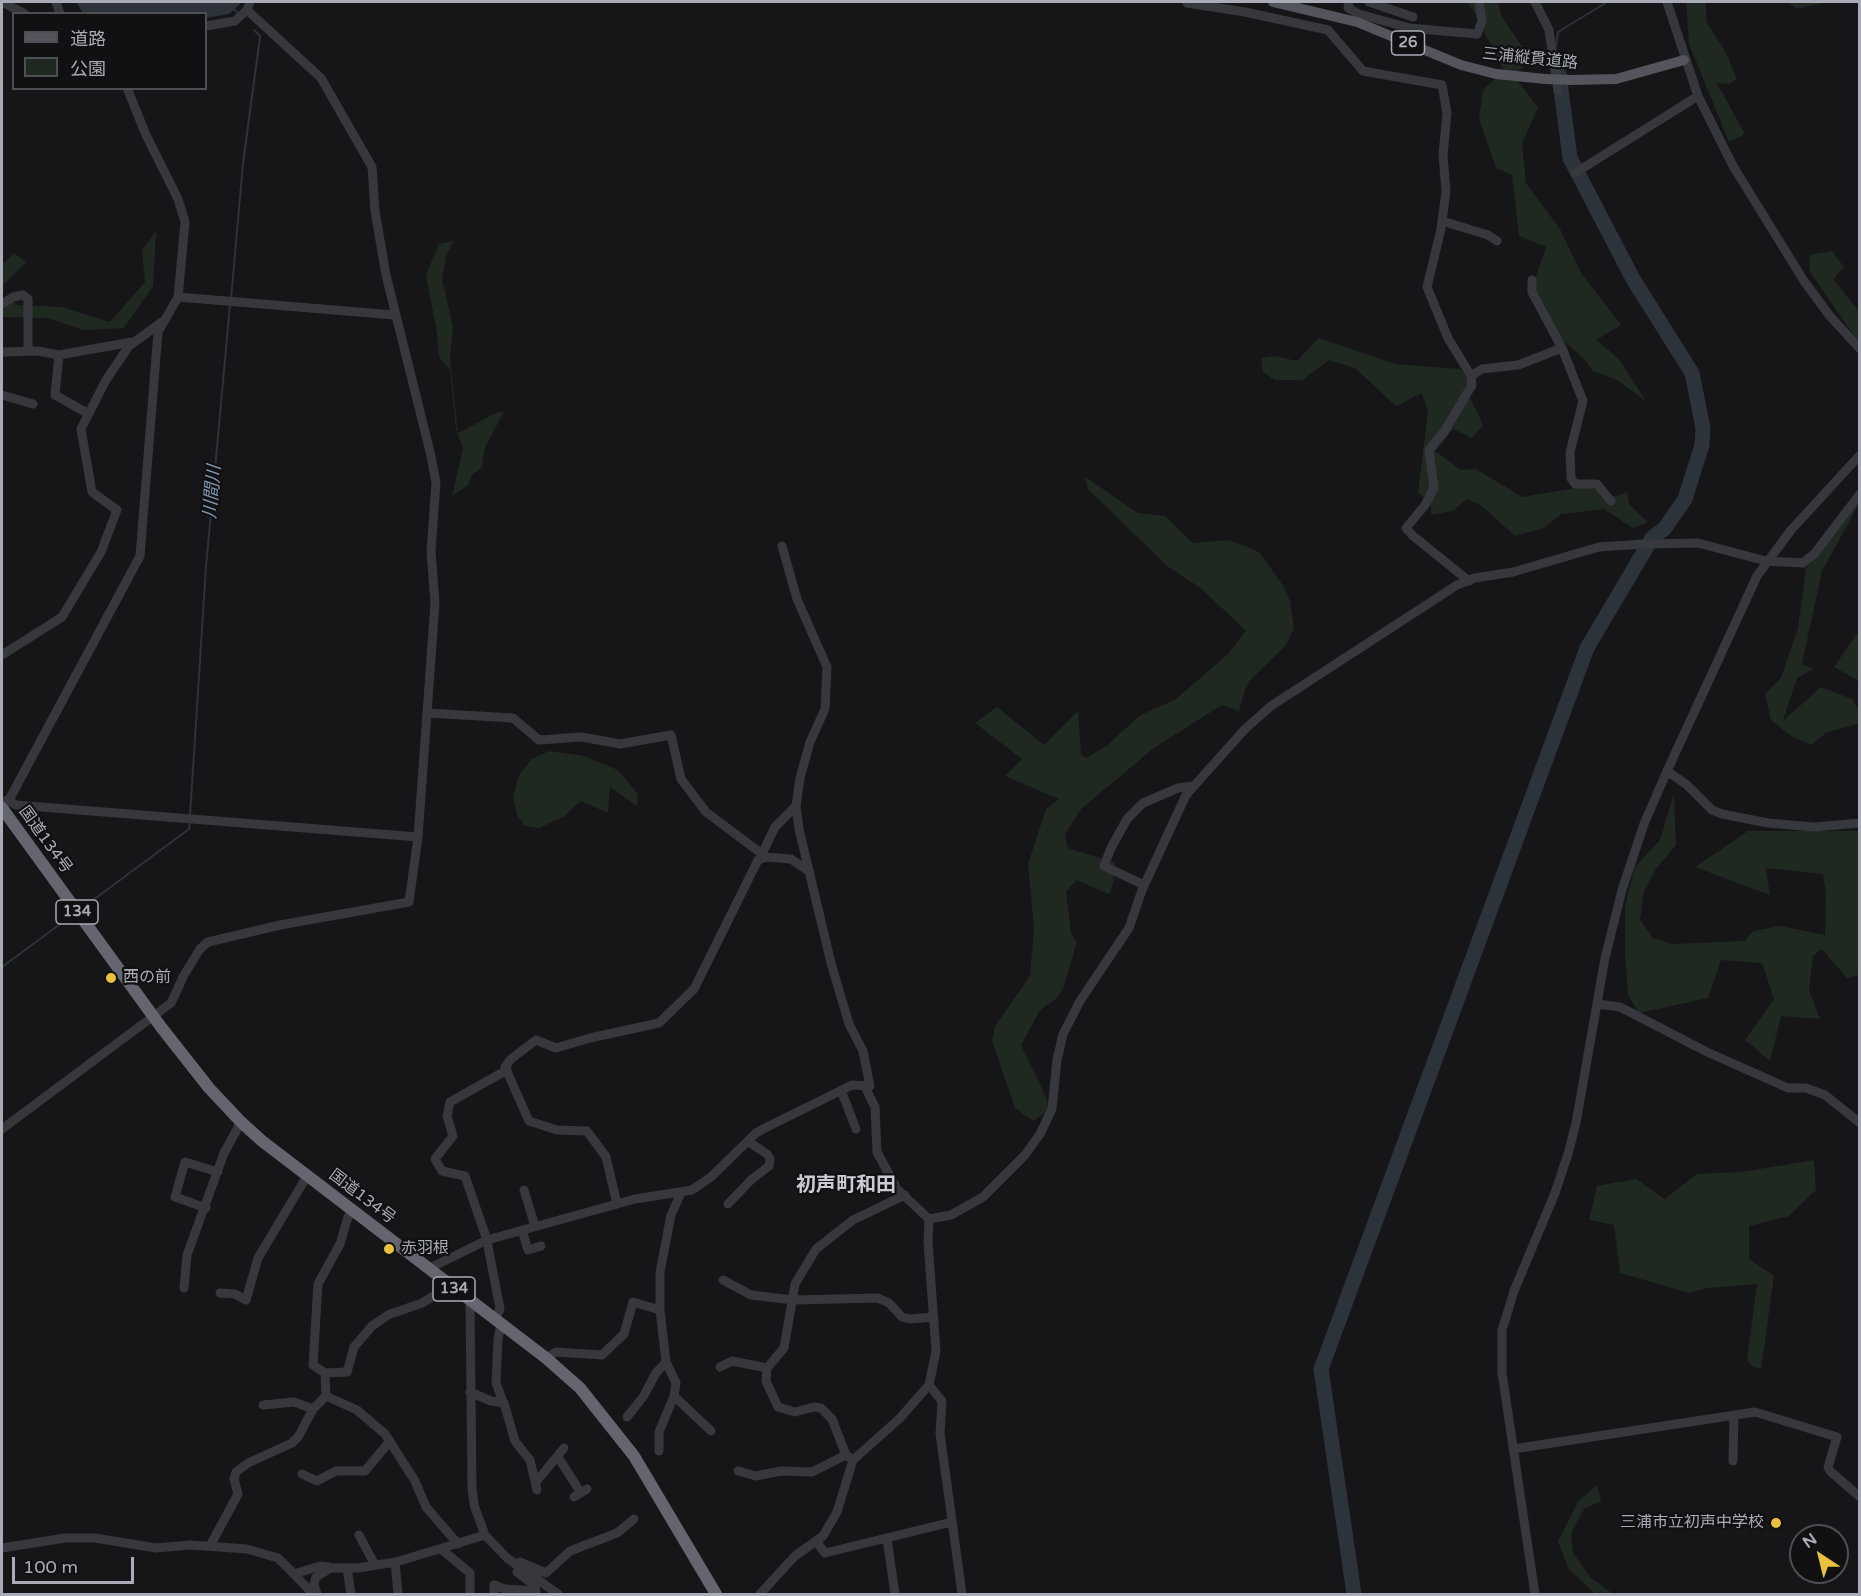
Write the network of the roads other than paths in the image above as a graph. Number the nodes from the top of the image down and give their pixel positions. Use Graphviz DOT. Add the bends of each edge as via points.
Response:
graph roads {
  1 [pos="2,2"];
  2 [pos="1273,2"];
  3 [pos="1349,2"];
  4 [pos="1369,2"];
  5 [pos="1479,2"];
  6 [pos="1535,2"];
  7 [pos="1667,2"];
  8 [pos="1187,3"];
  9 [pos="248,6"];
  10 [pos="21,12"];
  11 [pos="1413,17"];
  12 [pos="207,26"];
  13 [pos="1684,60"];
  14 [pos="128,90"];
  15 [pos="1558,91"];
  16 [pos="1698,96"];
  17 [pos="1577,171"];
  18 [pos="1442,221"];
  19 [pos="1497,242"];
  20 [pos="1532,280"];
  21 [pos="178,297"];
  22 [pos="2,304"];
  23 [pos="394,315"];
  24 [pos="164,321"];
  25 [pos="132,342"];
  26 [pos="1562,348"];
  27 [pos="1860,349"];
  28 [pos="28,351"];
  29 [pos="2,352"];
  30 [pos="59,355"];
  31 [pos="1471,376"];
  32 [pos="2,395"];
  33 [pos="33,404"];
  34 [pos="87,413"];
  35 [pos="1860,455"];
  36 [pos="1860,494"];
  37 [pos="1611,501"];
  38 [pos="782,546"];
  39 [pos="1766,561"];
  40 [pos="1469,580"];
  41 [pos="2,655"];
  42 [pos="428,713"];
  43 [pos="1667,771"];
  44 [pos="1194,786"];
  45 [pos="3,804"];
  46 [pos="796,806"];
  47 [pos="1860,823"];
  48 [pos="418,837"];
  49 [pos="761,856"];
  50 [pos="810,872"];
  51 [pos="1144,885"];
  52 [pos="1597,1004"];
  53 [pos="153,1016"];
  54 [pos="865,1063"];
  55 [pos="507,1070"];
  56 [pos="852,1085"];
  57 [pos="870,1086"];
  58 [pos="842,1090"];
  59 [pos="241,1122"];
  60 [pos="1860,1123"];
  61 [pos="2,1129"];
  62 [pos="856,1129"];
  63 [pos="748,1142"];
  64 [pos="218,1172"];
  65 [pos="307,1176"];
  66 [pos="524,1191"];
  67 [pos="681,1193"];
  68 [pos="905,1195"];
  69 [pos="617,1204"];
  70 [pos="728,1204"];
  71 [pos="206,1208"];
  72 [pos="353,1211"];
  73 [pos="930,1219"];
  74 [pos="535,1227"];
  75 [pos="522,1230"];
  76 [pos="487,1240"];
  77 [pos="541,1246"];
  78 [pos="428,1269"];
  79 [pos="723,1280"];
  80 [pos="451,1286"];
  81 [pos="184,1288"];
  82 [pos="220,1293"];
  83 [pos="793,1300"];
  84 [pos="470,1301"];
  85 [pos="660,1310"];
  86 [pos="934,1317"];
  87 [pos="498,1322"];
  88 [pos="546,1358"];
  89 [pos="666,1362"];
  90 [pos="720,1367"];
  91 [pos="767,1368"];
  92 [pos="326,1373"];
  93 [pos="929,1385"];
  94 [pos="470,1392"];
  95 [pos="326,1396"];
  96 [pos="674,1396"];
  97 [pos="502,1402"];
  98 [pos="263,1405"];
  99 [pos="313,1410"];
  100 [pos="1734,1415"];
  101 [pos="627,1417"];
  102 [pos="711,1431"];
  103 [pos="390,1441"];
  104 [pos="564,1448"];
  105 [pos="1513,1449"];
  106 [pos="659,1450"];
  107 [pos="558,1457"];
  108 [pos="849,1458"];
  109 [pos="1733,1461"];
  110 [pos="738,1471"];
  111 [pos="302,1474"];
  112 [pos="581,1493"];
  113 [pos="1860,1497"];
  114 [pos="634,1519"];
  115 [pos="952,1522"];
  116 [pos="359,1535"];
  117 [pos="485,1535"];
  118 [pos="887,1539"];
  119 [pos="816,1541"];
  120 [pos="458,1544"];
  121 [pos="210,1546"];
  122 [pos="2,1548"];
  123 [pos="441,1549"];
  124 [pos="394,1563"];
  125 [pos="375,1565"];
  126 [pos="517,1565"];
  127 [pos="331,1568"];
  128 [pos="347,1568"];
  129 [pos="294,1574"];
  130 [pos="317,1593"];
  131 [pos="536,1593"];
  132 [pos="351,1594"];
  133 [pos="398,1594"];
  134 [pos="470,1594"];
  135 [pos="494,1594"];
  136 [pos="558,1594"];
  137 [pos="716,1594"];
  138 [pos="760,1594"];
  139 [pos="895,1594"];
  140 [pos="962,1594"];
  141 [pos="1535,1594"];
  1 -- 10 [label="street"];
  2 -- 13 [label="main road, 三浦縦貫道路 / 26, bridge" via="1357,22 1461,65 1496,74 1616,79"];
  3 -- 5 [label="street" via="1348,8 1359,14 1409,28 1477,34 1482,21"];
  4 -- 11 [label="street"];
  6 -- 15 [label="street" via="1549,30"];
  7 -- 13 [label="street"];
  8 -- 18 [label="street" via="1328,30 1363,71 1442,85 1448,113"];
  9 -- 12 [label="street" via="235,21"];
  9 -- 23 [label="street" via="321,78 372,167 375,211"];
  13 -- 16 [label="street"];
  14 -- 21 [label="street" via="185,222"];
  16 -- 17 [label="street"];
  16 -- 27 [label="street" via="1733,166 1780,243 1829,315"];
  18 -- 19 [label="street" via="1488,235"];
  18 -- 31 [label="street" via="1427,287 1448,338"];
  20 -- 26 [label="street" via="1532,292"];
  21 -- 23 [label="street"];
  21 -- 24 [label="street"];
  22 -- 28 [label="street" via="23,295 28,299"];
  23 -- 42 [label="street" via="436,483 431,551 435,603"];
  24 -- 25 [label="street"];
  24 -- 45 [label="street" via="158,332 140,556"];
  25 -- 30 [label="street"];
  25 -- 34 [label="street"];
  26 -- 31 [label="street" via="1518,365 1482,369"];
  26 -- 37 [label="street" via="1583,401 1570,452 1571,478 1575,484 1597,484"];
  28 -- 29 [label="street"];
  28 -- 30 [label="street"];
  30 -- 34 [label="street" via="55,395"];
  31 -- 40 [label="street" via="1472,385 1429,450 1433,492 1406,528"];
  32 -- 33 [label="street"];
  34 -- 41 [label="street" via="81,429 92,492 117,510 101,552 62,617"];
  35 -- 39 [label="street"];
  36 -- 39 [label="street" via="1815,553 1803,562"];
  38 -- 46 [label="street" via="797,599 827,667 825,709 804,758"];
  39 -- 40 [label="street" via="1698,543 1599,547"];
  39 -- 43 [label="street"];
  40 -- 44 [label="street" via="1271,706"];
  42 -- 48 [label="street"];
  42 -- 49 [label="street" via="513,718 539,741 582,737 620,744 671,735 681,779 706,812"];
  43 -- 47 [label="street" via="1687,784 1712,810 1722,814 1814,827"];
  43 -- 52 [label="street" via="1622,890"];
  44 -- 51 [label="street" via="1175,816"];
  44 -- 51 [label="street" via="1178,788 1143,803 1119,832 1104,866"];
  45 -- 48 [label="street"];
  45 -- 53 [label="highway, 国道134号 / 134"];
  46 -- 49 [label="street" via="775,827"];
  46 -- 50 [label="street"];
  48 -- 53 [label="street" via="410,902 280,924 208,942 184,975 171,1003"];
  49 -- 50 [label="street" via="791,859"];
  49 -- 55 [label="street" via="694,989 667,1017 654,1026 556,1048 536,1040 511,1059"];
  50 -- 54 [label="street" via="837,983"];
  51 -- 73 [label="street" via="1129,928 1080,1001 1063,1034 1052,1109 1040,1134 983,1197 951,1215"];
  52 -- 60 [label="street" via="1620,1007 1788,1088 1806,1088 1825,1095"];
  52 -- 105 [label="street" via="1568,1154 1502,1330 1501,1359"];
  53 -- 59 [label="highway, 国道134号 / 134"];
  53 -- 61 [label="street"];
  54 -- 56 [label="street"];
  54 -- 57 [label="street"];
  55 -- 69 [label="street" via="529,1121 557,1131 587,1131 606,1156"];
  55 -- 76 [label="street" via="450,1102 447,1116 453,1136 435,1159 441,1171 461,1173 468,1180"];
  56 -- 57 [label="street"];
  56 -- 58 [label="street"];
  57 -- 68 [label="street" via="866,1089 875,1107 877,1152 894,1184"];
  58 -- 62 [label="street"];
  58 -- 63 [label="street" via="767,1127"];
  59 -- 64 [label="street"];
  59 -- 65 [label="highway, 国道134号 / 134"];
  63 -- 67 [label="street" via="705,1182"];
  63 -- 70 [label="street" via="767,1154 769,1166"];
  64 -- 71 [label="street"];
  64 -- 71 [label="street" via="185,1162 175,1197"];
  65 -- 72 [label="highway, 国道134号 / 134"];
  65 -- 82 [label="street" via="258,1259 246,1300 236,1294"];
  66 -- 74 [label="street"];
  67 -- 69 [label="street"];
  67 -- 85 [label="street" via="666,1238 660,1272"];
  68 -- 73 [label="street"];
  68 -- 83 [label="street" via="853,1220 821,1244 795,1284"];
  69 -- 74 [label="street"];
  71 -- 81 [label="street" via="187,1255"];
  72 -- 78 [label="highway, 国道134号 / 134"];
  72 -- 92 [label="street" via="340,1244 322,1273 315,1297 313,1365"];
  73 -- 86 [label="street"];
  74 -- 75 [label="street"];
  75 -- 76 [label="street"];
  75 -- 77 [label="street" via="528,1250"];
  76 -- 78 [label="street"];
  76 -- 87 [label="street" via="500,1309"];
  78 -- 80 [label="highway, 国道134号 / 134"];
  79 -- 83 [label="street" via="751,1295"];
  80 -- 84 [label="highway, 国道134号 / 134"];
  80 -- 92 [label="street" via="372,1326 354,1347 347,1372"];
  83 -- 86 [label="street" via="878,1298 910,1320"];
  83 -- 91 [label="street" via="784,1348"];
  84 -- 87 [label="highway, 国道134号 / 134"];
  84 -- 94 [label="street"];
  85 -- 88 [label="street" via="633,1302 624,1334 598,1356 556,1352"];
  85 -- 89 [label="street"];
  86 -- 93 [label="street" via="936,1351"];
  87 -- 88 [label="highway, 国道134号 / 134"];
  87 -- 97 [label="street" via="496,1383"];
  88 -- 137 [label="highway, 国道134号 / 134" via="580,1388 622,1440"];
  89 -- 96 [label="street" via="675,1376"];
  89 -- 101 [label="street"];
  90 -- 91 [label="street" via="732,1361"];
  91 -- 108 [label="street" via="766,1381 778,1407 795,1412 821,1408 832,1419"];
  92 -- 95 [label="street"];
  93 -- 108 [label="street" via="900,1418"];
  93 -- 115 [label="street" via="942,1401 940,1433"];
  94 -- 97 [label="street"];
  94 -- 117 [label="street" via="472,1488"];
  95 -- 99 [label="street"];
  95 -- 103 [label="street" via="357,1410"];
  96 -- 102 [label="street"];
  96 -- 106 [label="street" via="659,1432"];
  97 -- 107 [label="street" via="515,1441 530,1460 536,1486"];
  98 -- 99 [label="street" via="294,1402"];
  99 -- 121 [label="street" via="292,1443 236,1472 238,1494"];
  100 -- 105 [label="street"];
  100 -- 109 [label="street"];
  100 -- 113 [label="street" via="1755,1412 1837,1437 1828,1467"];
  103 -- 111 [label="street" via="365,1471 336,1471 317,1481"];
  103 -- 120 [label="street" via="426,1507"];
  104 -- 107 [label="street"];
  105 -- 141 [label="street"];
  107 -- 112 [label="street"];
  108 -- 110 [label="street" via="812,1472 782,1471 756,1476"];
  108 -- 119 [label="street" via="845,1492 833,1522"];
  114 -- 126 [label="street" via="617,1533 570,1551 546,1573 520,1562"];
  115 -- 118 [label="street"];
  115 -- 140 [label="street"];
  116 -- 125 [label="street"];
  117 -- 120 [label="street"];
  117 -- 126 [label="street"];
  118 -- 119 [label="street" via="825,1553"];
  118 -- 139 [label="street"];
  119 -- 138 [label="street" via="795,1556"];
  120 -- 123 [label="street"];
  121 -- 122 [label="street" via="156,1548 65,1538"];
  121 -- 129 [label="street" via="267,1554 278,1558"];
  123 -- 124 [label="street"];
  123 -- 134 [label="street" via="470,1573"];
  124 -- 125 [label="street"];
  124 -- 133 [label="street"];
  125 -- 128 [label="street"];
  126 -- 131 [label="street" via="514,1569 535,1586"];
  126 -- 136 [label="street"];
  127 -- 128 [label="street"];
  127 -- 129 [label="street" via="320,1566"];
  127 -- 130 [label="street" via="315,1577"];
  128 -- 132 [label="street"];
  129 -- 130 [label="street" via="311,1592"];
  131 -- 135 [label="street" via="494,1585"];
}
